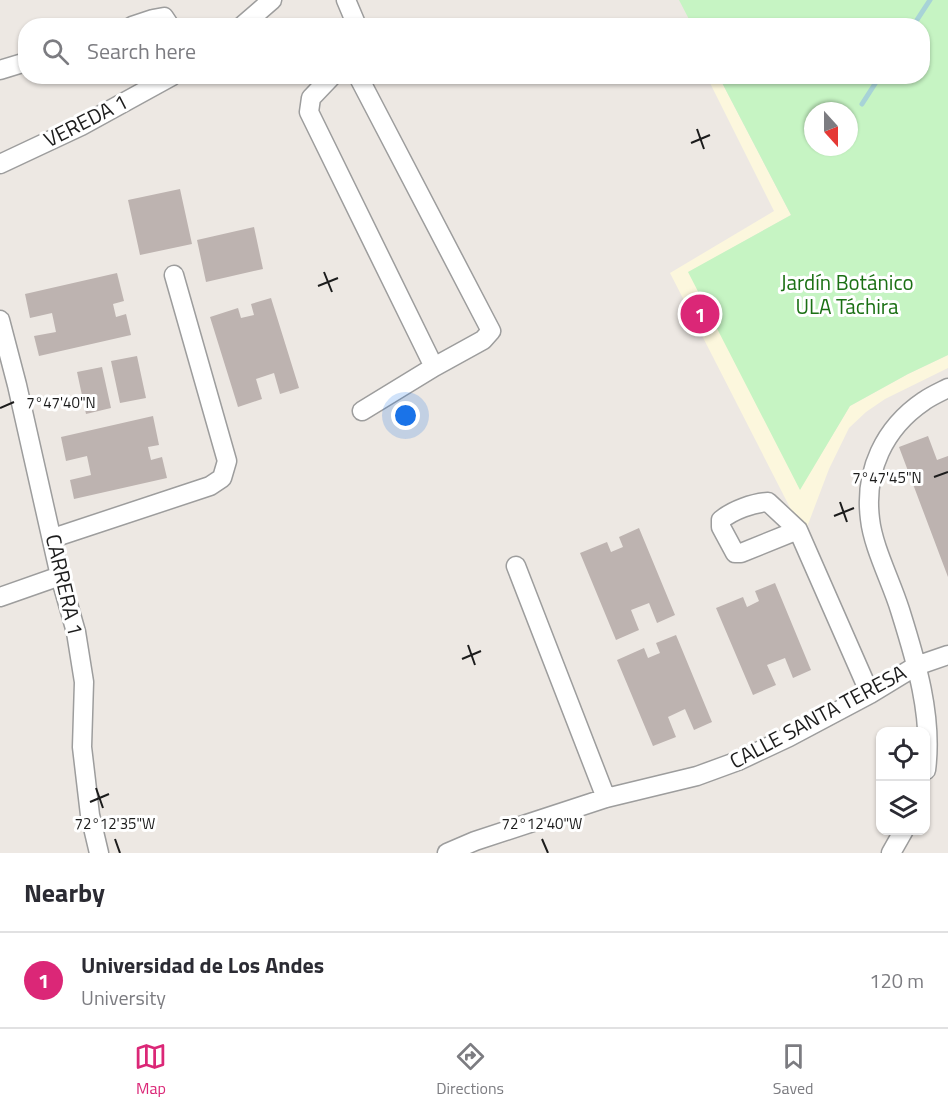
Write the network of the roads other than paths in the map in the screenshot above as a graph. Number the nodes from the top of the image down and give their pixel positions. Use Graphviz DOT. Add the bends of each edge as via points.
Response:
graph roads {
  1 [pos="272,0"];
  2 [pos="346,0"];
  3 [pos="251,18"];
  4 [pos="354,18"];
  5 [pos="18,64"];
  6 [pos="0,70"];
  7 [pos="157,84"];
  8 [pos="324,84"];
  9 [pos="362,84"];
  10 [pos="0,164"];
  11 [pos="174,275"];
  12 [pos="0,320"];
  13 [pos="434,367"];
  14 [pos="9,387"];
  15 [pos="948,388"];
  16 [pos="362,411"];
  17 [pos="798,530"];
  18 [pos="53,538"];
  19 [pos="516,566"];
  20 [pos="60,576"];
  21 [pos="0,597"];
  22 [pos="948,655"];
  23 [pos="916,666"];
  24 [pos="870,694"];
  25 [pos="928,727"];
  26 [pos="606,798"];
  27 [pos="902,835"];
  28 [pos="99,853"];
  29 [pos="447,853"];
  30 [pos="891,853"];
  1 -- 3 [label="street"];
  2 -- 4 [label="street"];
  5 -- 6 [label="street"];
  7 -- 10 [label="street, VEREDA 1" via="81,126"];
  8 -- 13 [label="street" via="311,98 309,112"];
  9 -- 13 [label="street" via="490,331 483,340"];
  11 -- 18 [label="street" via="227,461 222,478 210,486"];
  12 -- 14 [label="street, CARRERA 1"];
  13 -- 16 [label="street"];
  14 -- 18 [label="street, CARRERA 1"];
  15 -- 23 [label="street" via="924,401 892,431 877,454 869,488 870,520"];
  17 -- 24 [label="street"];
  18 -- 20 [label="street, CARRERA 1"];
  19 -- 26 [label="street"];
  20 -- 21 [label="street"];
  20 -- 28 [label="street, CARRERA 1" via="76,632 84,682 82,747"];
  22 -- 23 [label="street, CALLE SANTA TERESA"];
  23 -- 24 [label="street, CALLE SANTA TERESA"];
  23 -- 25 [label="street"];
  24 -- 26 [label="street, CALLE SANTA TERESA" via="738,761 697,776"];
  26 -- 29 [label="street, CALLE SANTA TERESA"];
  27 -- 30 [label="street"];
}
